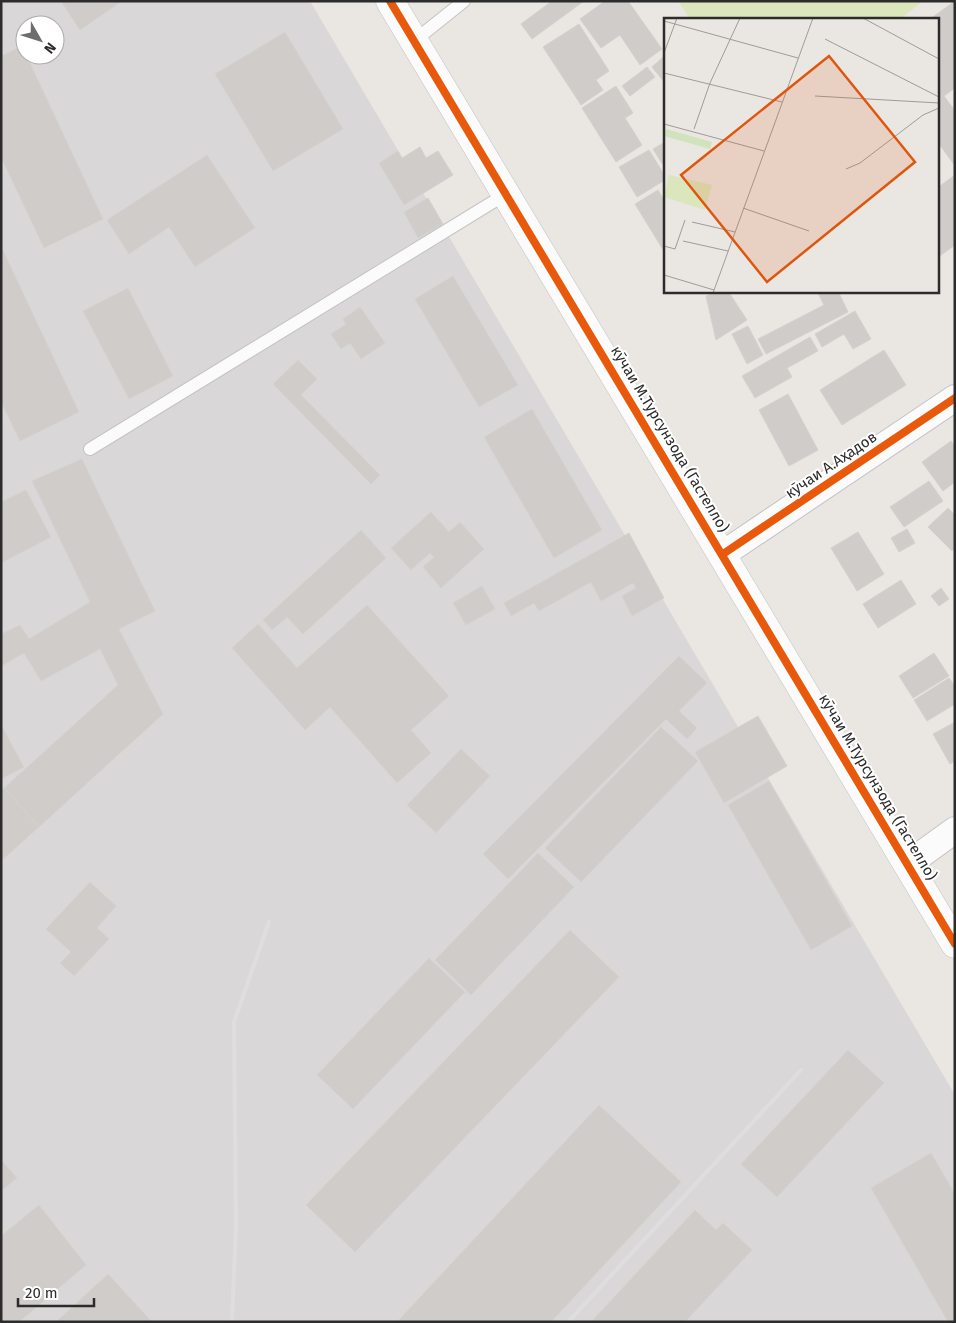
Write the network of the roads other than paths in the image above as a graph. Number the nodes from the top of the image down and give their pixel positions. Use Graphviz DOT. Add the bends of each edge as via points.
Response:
graph roads {
  1 [pos="390,1"];
  2 [pos="464,1"];
  3 [pos="414,41"];
  4 [pos="506,194"];
  5 [pos="955,398"];
  6 [pos="90,449"];
  7 [pos="723,554"];
  8 [pos="955,830"];
  9 [pos="908,864"];
  10 [pos="955,944"];
  1 -- 3 [label="street, кӯчаи М.Турсунзода (Гастелло)"];
  2 -- 3 [label="lane"];
  3 -- 4 [label="street, кӯчаи М.Турсунзода (Гастелло)"];
  4 -- 6 [label="lane"];
  4 -- 7 [label="street, кӯчаи М.Турсунзода (Гастелло)"];
  5 -- 7 [label="street, кӯчаи А.Аҳадов"];
  7 -- 9 [label="street, кӯчаи М.Турсунзода (Гастелло)"];
  8 -- 9 [label="street"];
  9 -- 10 [label="street, кӯчаи М.Турсунзода (Гастелло)"];
}
